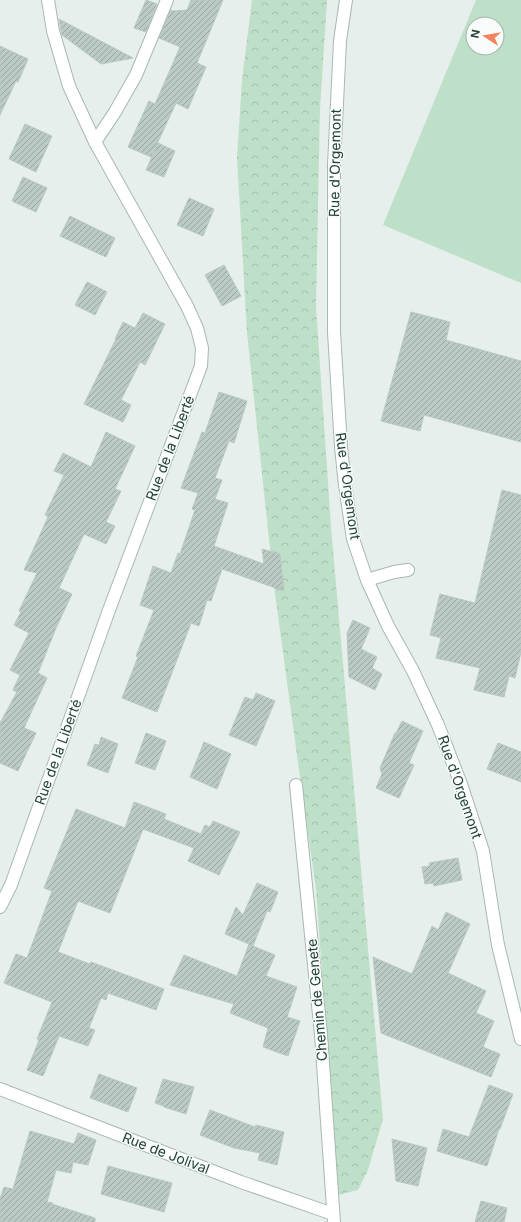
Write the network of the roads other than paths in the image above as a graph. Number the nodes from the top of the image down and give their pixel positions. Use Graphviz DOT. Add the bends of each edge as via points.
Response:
graph roads {
  1 [pos="48,0"];
  2 [pos="167,0"];
  3 [pos="346,0"];
  4 [pos="95,142"];
  5 [pos="408,570"];
  6 [pos="366,580"];
  7 [pos="296,786"];
  8 [pos="0,906"];
  9 [pos="521,1039"];
  10 [pos="0,1089"];
  11 [pos="333,1218"];
  1 -- 4 [label="street, Rue de la Liberté" via="53,31 69,86"];
  2 -- 4 [label="street" via="136,75"];
  3 -- 6 [label="street, Rue d'Orgemont" via="340,40 334,165 334,332 345,485 353,539"];
  4 -- 8 [label="street, Rue de la Liberté" via="187,306 197,328 202,348 201,366 109,610 11,885"];
  5 -- 6 [label="street"];
  6 -- 9 [label="street, Rue d'Orgemont" via="438,724 461,784 483,851 498,945"];
  7 -- 11 [label="street, Chemin de Genete" via="321,1035"];
  10 -- 11 [label="street, Rue de Jolival"];
}
